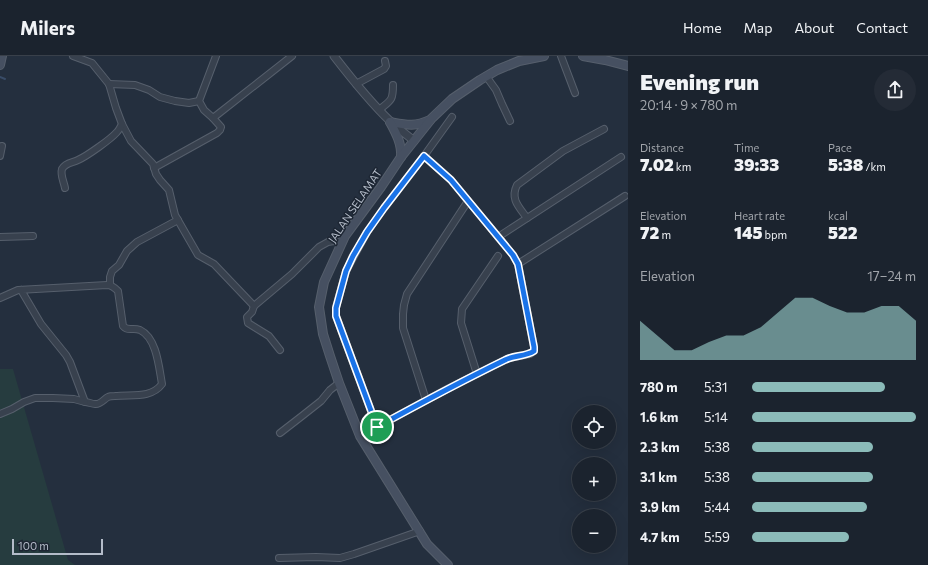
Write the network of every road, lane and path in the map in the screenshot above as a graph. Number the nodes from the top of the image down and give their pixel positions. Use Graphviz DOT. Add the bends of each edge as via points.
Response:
graph roads {
  1 [pos="2,56"];
  2 [pos="73,56"];
  3 [pos="216,56"];
  4 [pos="292,56"];
  5 [pos="334,56"];
  6 [pos="544,56"];
  7 [pos="561,56"];
  8 [pos="583,56"];
  9 [pos="385,61"];
  10 [pos="0,65"];
  11 [pos="628,66"];
  12 [pos="486,76"];
  13 [pos="109,84"];
  14 [pos="356,84"];
  15 [pos="393,85"];
  16 [pos="576,93"];
  17 [pos="199,101"];
  18 [pos="379,110"];
  19 [pos="452,117"];
  20 [pos="213,118"];
  21 [pos="432,118"];
  22 [pos="510,121"];
  23 [pos="390,122"];
  24 [pos="122,124"];
  25 [pos="604,129"];
  26 [pos="414,141"];
  27 [pos="2,146"];
  28 [pos="0,156"];
  29 [pos="424,156"];
  30 [pos="401,157"];
  31 [pos="621,157"];
  32 [pos="154,168"];
  33 [pos="65,188"];
  34 [pos="625,196"];
  35 [pos="468,201"];
  36 [pos="527,218"];
  37 [pos="178,220"];
  38 [pos="33,236"];
  39 [pos="0,237"];
  40 [pos="498,237"];
  41 [pos="341,243"];
  42 [pos="498,256"];
  43 [pos="518,264"];
  44 [pos="110,285"];
  45 [pos="21,290"];
  46 [pos="0,298"];
  47 [pos="254,306"];
  48 [pos="280,350"];
  49 [pos="477,374"];
  50 [pos="339,383"];
  51 [pos="426,400"];
  52 [pos="85,402"];
  53 [pos="0,414"];
  54 [pos="377,427"];
  55 [pos="280,432"];
  56 [pos="360,436"];
  57 [pos="420,532"];
  58 [pos="279,558"];
  59 [pos="448,565"];
  1 -- 10 [label="main road"];
  2 -- 13 [label="street" via="92,63"];
  3 -- 17 [label="street"];
  4 -- 20 [label="street"];
  5 -- 14 [label="street"];
  6 -- 12 [label="main road" via="519,61"];
  7 -- 16 [label="street"];
  8 -- 11 [label="main road"];
  9 -- 14 [label="street" via="384,68"];
  12 -- 21 [label="main road" via="452,99"];
  12 -- 22 [label="street" via="496,90"];
  13 -- 17 [label="street" via="135,86 175,101"];
  13 -- 24 [label="street"];
  14 -- 18 [label="street"];
  15 -- 18 [label="street" via="391,100"];
  17 -- 20 [label="street"];
  18 -- 23 [label="street"];
  19 -- 29 [label="street"];
  20 -- 32 [label="street" via="221,126 217,133"];
  21 -- 23 [label="main road" via="416,125"];
  21 -- 26 [label="main road, JALAN SELAMAT"];
  23 -- 26 [label="street"];
  23 -- 30 [label="main road" via="399,139"];
  24 -- 32 [label="street" via="131,141"];
  24 -- 33 [label="street" via="118,132 108,140 62,169 61,176"];
  25 -- 36 [label="street" via="563,150 517,185 515,200"];
  26 -- 30 [label="main road, JALAN SELAMAT"];
  27 -- 28 [label="street"];
  29 -- 35 [label="street" via="451,180"];
  29 -- 54 [label="street" via="384,208 353,256 336,308 336,316"];
  30 -- 41 [label="main road, JALAN SELAMAT"];
  31 -- 36 [label="street"];
  32 -- 37 [label="street" via="169,190"];
  34 -- 43 [label="street"];
  35 -- 40 [label="street"];
  35 -- 51 [label="street" via="407,294 404,304 403,328"];
  36 -- 40 [label="street"];
  37 -- 44 [label="street" via="137,242 127,251 112,271"];
  37 -- 47 [label="street" via="198,255 214,264"];
  38 -- 39 [label="street"];
  40 -- 43 [label="street"];
  41 -- 47 [label="street" via="328,242 319,247"];
  41 -- 50 [label="main road, JALAN SELAMAT" via="324,282 319,307 323,334"];
  42 -- 49 [label="street" via="462,309 461,323"];
  43 -- 49 [label="street" via="534,351 509,358"];
  44 -- 45 [label="street"];
  44 -- 52 [label="street" via="118,291 123,326 146,334 156,351 162,384 160,388 146,394 107,397 99,404"];
  45 -- 46 [label="street"];
  45 -- 52 [label="street" via="41,324 70,362"];
  47 -- 48 [label="street" via="247,317 248,323 269,336"];
  49 -- 51 [label="street"];
  50 -- 55 [label="street" via="321,401"];
  50 -- 56 [label="main road, JALAN SELAMAT"];
  51 -- 54 [label="street"];
  52 -- 53 [label="street" via="74,399 35,398"];
  54 -- 56 [label="street"];
  56 -- 57 [label="main road, JALAN SELAMAT"];
  57 -- 58 [label="street" via="340,558"];
  57 -- 59 [label="main road, JALAN SELAMAT" via="427,544"];
}
